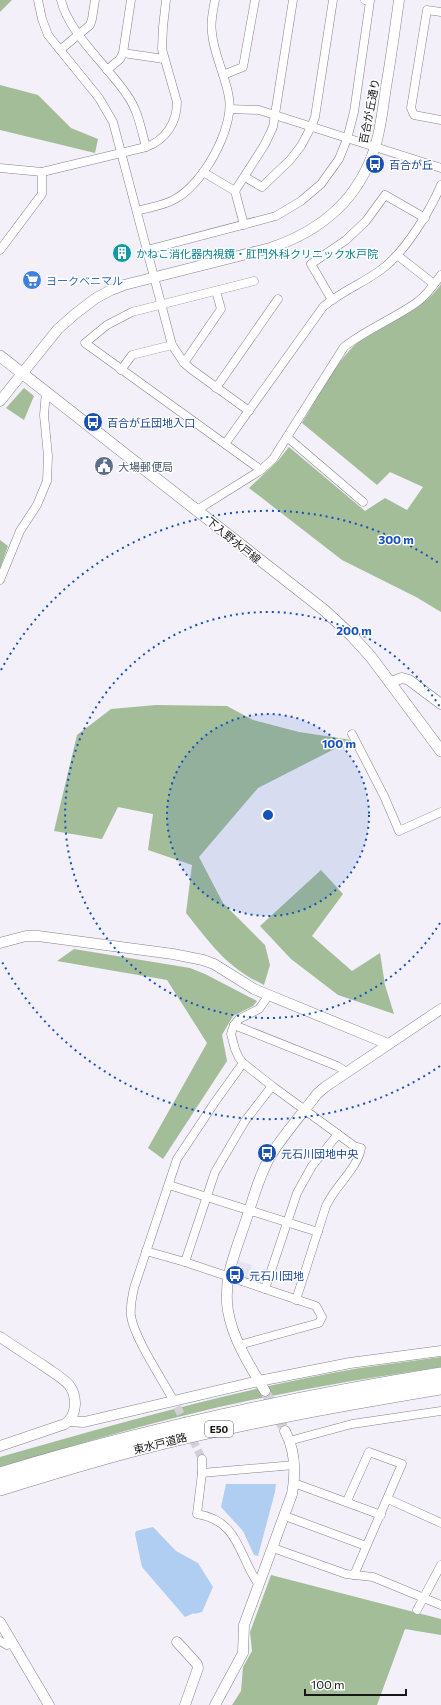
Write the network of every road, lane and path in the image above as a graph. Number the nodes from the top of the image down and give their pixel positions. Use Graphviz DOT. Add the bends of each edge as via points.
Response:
graph roads {
  1 [pos="38,0"];
  2 [pos="61,0"];
  3 [pos="95,0"];
  4 [pos="131,0"];
  5 [pos="166,0"];
  6 [pos="215,0"];
  7 [pos="255,0"];
  8 [pos="293,0"];
  9 [pos="333,0"];
  10 [pos="365,0"];
  11 [pos="399,1"];
  12 [pos="441,12"];
  13 [pos="79,34"];
  14 [pos="60,50"];
  15 [pos="123,53"];
  16 [pos="164,59"];
  17 [pos="107,70"];
  18 [pos="222,75"];
  19 [pos="230,109"];
  20 [pos="275,116"];
  21 [pos="441,120"];
  22 [pos="311,127"];
  23 [pos="348,139"];
  24 [pos="146,147"];
  25 [pos="375,148"];
  26 [pos="121,153"];
  27 [pos="0,168"];
  28 [pos="441,168"];
  29 [pos="42,172"];
  30 [pos="203,172"];
  31 [pos="245,177"];
  32 [pos="441,184"];
  33 [pos="236,191"];
  34 [pos="137,211"];
  35 [pos="425,218"];
  36 [pos="244,225"];
  37 [pos="0,250"];
  38 [pos="147,250"];
  39 [pos="397,255"];
  40 [pos="441,275"];
  41 [pos="154,277"];
  42 [pos="254,281"];
  43 [pos="434,284"];
  44 [pos="216,291"];
  45 [pos="278,299"];
  46 [pos="332,300"];
  47 [pos="160,305"];
  48 [pos="172,345"];
  49 [pos="0,356"];
  50 [pos="184,363"];
  51 [pos="121,370"];
  52 [pos="23,374"];
  53 [pos="216,388"];
  54 [pos="46,392"];
  55 [pos="0,401"];
  56 [pos="249,411"];
  57 [pos="287,437"];
  58 [pos="225,444"];
  59 [pos="262,470"];
  60 [pos="363,502"];
  61 [pos="197,510"];
  62 [pos="0,580"];
  63 [pos="391,682"];
  64 [pos="441,704"];
  65 [pos="352,734"];
  66 [pos="441,751"];
  67 [pos="441,812"];
  68 [pos="0,942"];
  69 [pos="270,995"];
  70 [pos="441,1009"];
  71 [pos="234,1025"];
  72 [pos="388,1044"];
  73 [pos="243,1063"];
  74 [pos="347,1072"];
  75 [pos="272,1086"];
  76 [pos="306,1109"];
  77 [pos="338,1134"];
  78 [pos="169,1185"];
  79 [pos="206,1197"];
  80 [pos="249,1212"];
  81 [pos="286,1223"];
  82 [pos="318,1232"];
  83 [pos="146,1251"];
  84 [pos="185,1262"];
  85 [pos="228,1278"];
  86 [pos="265,1289"];
  87 [pos="296,1300"];
  88 [pos="0,1337"];
  89 [pos="239,1345"];
  90 [pos="441,1351"];
  91 [pos="441,1375"];
  92 [pos="259,1381"];
  93 [pos="441,1387"];
  94 [pos="265,1391"];
  95 [pos="171,1396"];
  96 [pos="441,1411"];
  97 [pos="69,1421"];
  98 [pos="285,1431"];
  99 [pos="289,1441"];
  100 [pos="0,1446"];
  101 [pos="202,1458"];
  102 [pos="294,1466"];
  103 [pos="202,1473"];
  104 [pos="0,1476"];
  105 [pos="294,1483"];
  106 [pos="0,1488"];
  107 [pos="388,1498"];
  108 [pos="347,1501"];
  109 [pos="381,1515"];
  110 [pos="285,1516"];
  111 [pos="441,1523"];
  112 [pos="366,1546"];
  113 [pos="273,1548"];
  114 [pos="441,1565"];
  115 [pos="354,1575"];
  116 [pos="259,1585"];
  117 [pos="422,1597"];
  118 [pos="441,1606"];
  119 [pos="417,1610"];
  120 [pos="0,1622"];
  121 [pos="0,1641"];
  122 [pos="177,1642"];
  123 [pos="13,1643"];
  124 [pos="49,1705"];
  125 [pos="185,1705"];
  126 [pos="215,1705"];
  1 -- 14 [label="street" via="44,27"];
  2 -- 13 [label="street" via="66,16"];
  3 -- 13 [label="street" via="90,25"];
  4 -- 15 [label="street"];
  5 -- 16 [label="street" via="162,39"];
  6 -- 18 [label="street" via="212,32"];
  7 -- 18 [label="street" via="243,67"];
  8 -- 20 [label="street"];
  9 -- 22 [label="street" via="315,117"];
  10 -- 23 [label="street" via="370,1"];
  11 -- 25 [label="street, 百合が丘通り"];
  12 -- 21 [label="street" via="427,10 410,108 414,115"];
  13 -- 14 [label="street"];
  13 -- 17 [label="street"];
  14 -- 26 [label="street" via="107,110"];
  15 -- 16 [label="street"];
  15 -- 17 [label="street"];
  16 -- 24 [label="street" via="177,110 164,136"];
  17 -- 24 [label="street" via="128,96 137,114"];
  18 -- 19 [label="street"];
  19 -- 20 [label="street" via="259,110"];
  19 -- 30 [label="street" via="225,133"];
  20 -- 22 [label="street"];
  20 -- 31 [label="street" via="266,144"];
  22 -- 23 [label="street"];
  22 -- 31 [label="street" via="290,160 262,187"];
  23 -- 25 [label="street"];
  23 -- 36 [label="street" via="339,159 321,184 310,194 289,210"];
  24 -- 26 [label="street"];
  25 -- 28 [label="street"];
  25 -- 41 [label="street, 百合が丘通り" via="364,174 350,196 312,230 270,248"];
  26 -- 29 [label="street"];
  26 -- 34 [label="street"];
  27 -- 29 [label="street"];
  29 -- 37 [label="street" via="42,194"];
  30 -- 33 [label="street"];
  30 -- 34 [label="street" via="190,189 174,200"];
  31 -- 33 [label="street"];
  32 -- 35 [label="street"];
  33 -- 36 [label="street"];
  34 -- 38 [label="street"];
  35 -- 39 [label="street"];
  35 -- 46 [label="street" via="385,194 366,221 346,240 311,264"];
  36 -- 38 [label="street"];
  38 -- 41 [label="street"];
  39 -- 43 [label="street"];
  39 -- 46 [label="street" via="382,269"];
  40 -- 43 [label="street"];
  41 -- 47 [label="street"];
  41 -- 52 [label="street, 百合が丘通り" via="111,290 87,304 58,329"];
  42 -- 44 [label="street"];
  43 -- 57 [label="street" via="416,303 360,334 344,347"];
  44 -- 47 [label="street"];
  44 -- 50 [label="street" via="222,309"];
  45 -- 53 [label="street"];
  46 -- 56 [label="street" via="311,323"];
  47 -- 48 [label="street"];
  47 -- 51 [label="street" via="120,317 85,343"];
  48 -- 50 [label="street"];
  48 -- 51 [label="street" via="132,355"];
  49 -- 52 [label="main road, 下入野水戸線"];
  50 -- 53 [label="street"];
  51 -- 58 [label="street"];
  52 -- 54 [label="main road, 下入野水戸線"];
  52 -- 55 [label="street, 百合が丘通り"];
  53 -- 56 [label="street"];
  54 -- 61 [label="main road, 下入野水戸線"];
  54 -- 62 [label="street" via="44,415 48,456 47,481 37,505 20,531"];
  56 -- 58 [label="street"];
  57 -- 59 [label="street" via="273,459"];
  57 -- 60 [label="street"];
  58 -- 59 [label="street"];
  59 -- 61 [label="street"];
  61 -- 63 [label="main road, 下入野水戸線" via="324,610 363,648"];
  63 -- 64 [label="street" via="402,678 409,680"];
  63 -- 66 [label="main road, 下入野水戸線"];
  65 -- 67 [label="street" via="399,831"];
  68 -- 69 [label="street" via="38,936 191,957 214,964 254,989"];
  69 -- 71 [label="street" via="259,1009 239,1019"];
  69 -- 72 [label="street"];
  70 -- 72 [label="street"];
  71 -- 73 [label="street" via="231,1034 235,1049"];
  71 -- 74 [label="street"];
  72 -- 74 [label="street"];
  73 -- 75 [label="street"];
  73 -- 78 [label="street" via="177,1159"];
  74 -- 76 [label="street" via="325,1087"];
  75 -- 76 [label="street"];
  75 -- 79 [label="street" via="242,1127 215,1172"];
  76 -- 77 [label="street"];
  76 -- 80 [label="street" via="272,1155 257,1184"];
  77 -- 81 [label="street" via="304,1178"];
  77 -- 82 [label="street" via="361,1148 360,1156 331,1195"];
  78 -- 79 [label="street"];
  78 -- 83 [label="street"];
  79 -- 80 [label="street"];
  79 -- 84 [label="street"];
  80 -- 81 [label="street"];
  80 -- 85 [label="street"];
  81 -- 82 [label="street"];
  81 -- 86 [label="street"];
  82 -- 87 [label="street"];
  83 -- 84 [label="street"];
  83 -- 95 [label="street" via="134,1288 131,1316"];
  84 -- 85 [label="street"];
  85 -- 86 [label="street"];
  85 -- 89 [label="street" via="228,1310"];
  86 -- 87 [label="street"];
  87 -- 89 [label="street" via="316,1306 322,1317 319,1323"];
  88 -- 97 [label="street" via="69,1385 75,1404 74,1414"];
  89 -- 92 [label="street"];
  90 -- 92 [label="street"];
  91 -- 104 [label="highway, 東水戸道路 / E50" via="198,1421"];
  92 -- 94 [label="street"];
  92 -- 97 [label="street" via="84,1422"];
  93 -- 106 [label="highway, 東水戸道路 / E50" via="302,1411 202,1432"];
  96 -- 99 [label="street" via="352,1424"];
  97 -- 100 [label="street"];
  98 -- 99 [label="street"];
  99 -- 102 [label="street"];
  101 -- 103 [label="street"];
  102 -- 103 [label="street"];
  102 -- 105 [label="street"];
  103 -- 116 [label="street" via="197,1514 220,1522 236,1538 252,1576"];
  105 -- 108 [label="street"];
  105 -- 110 [label="street"];
  107 -- 108 [label="street" via="402,1464 369,1452"];
  107 -- 109 [label="street"];
  107 -- 111 [label="street"];
  108 -- 109 [label="street"];
  109 -- 112 [label="street"];
  110 -- 112 [label="street"];
  110 -- 113 [label="street"];
  112 -- 115 [label="street"];
  113 -- 115 [label="street"];
  113 -- 116 [label="street"];
  114 -- 117 [label="street"];
  115 -- 117 [label="street" via="372,1577"];
  116 -- 126 [label="street" via="244,1625 243,1653"];
  117 -- 118 [label="street"];
  117 -- 119 [label="street"];
  120 -- 123 [label="street"];
  121 -- 123 [label="street" via="7,1645"];
  122 -- 125 [label="street" via="198,1668"];
  123 -- 124 [label="street"];
}
